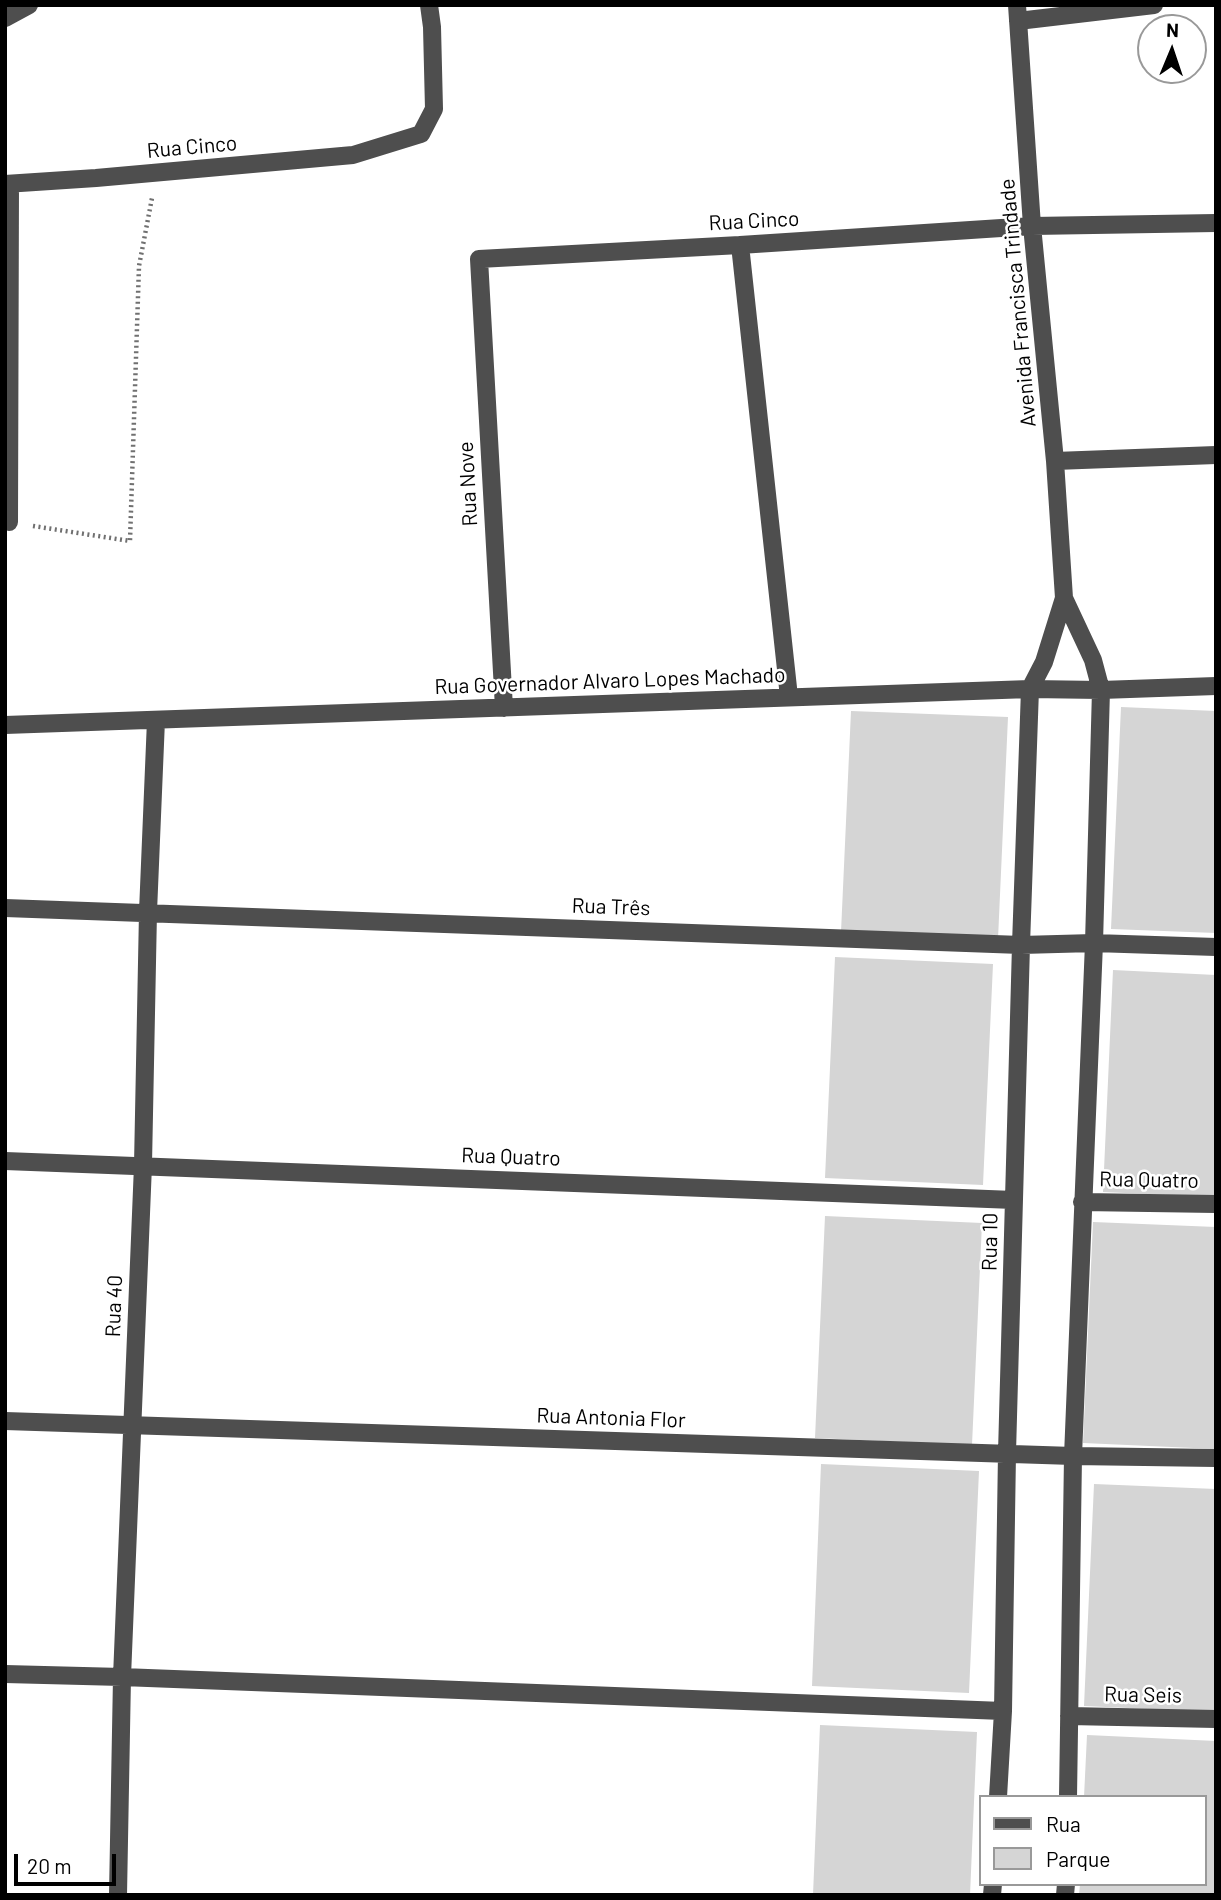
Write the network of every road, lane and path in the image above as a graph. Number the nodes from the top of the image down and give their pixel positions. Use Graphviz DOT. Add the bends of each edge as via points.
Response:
graph roads {
  1 [pos="29,5"];
  2 [pos="429,5"];
  3 [pos="1154,5"];
  4 [pos="1017,13"];
  5 [pos="5,18"];
  6 [pos="156,173"];
  7 [pos="8,184"];
  8 [pos="1216,223"];
  9 [pos="1032,226"];
  10 [pos="740,245"];
  11 [pos="479,258"];
  12 [pos="1216,455"];
  13 [pos="1055,461"];
  14 [pos="9,522"];
  15 [pos="1064,597"];
  16 [pos="1216,686"];
  17 [pos="1030,689"];
  18 [pos="1101,690"];
  19 [pos="789,697"];
  20 [pos="504,708"];
  21 [pos="156,720"];
  22 [pos="5,725"];
  23 [pos="5,908"];
  24 [pos="148,912"];
  25 [pos="1094,943"];
  26 [pos="1021,945"];
  27 [pos="1216,947"];
  28 [pos="5,1161"];
  29 [pos="143,1166"];
  30 [pos="1014,1200"];
  31 [pos="1082,1202"];
  32 [pos="1216,1204"];
  33 [pos="5,1421"];
  34 [pos="131,1426"];
  35 [pos="1007,1453"];
  36 [pos="1073,1456"];
  37 [pos="1216,1458"];
  38 [pos="5,1674"];
  39 [pos="122,1677"];
  40 [pos="1003,1711"];
  41 [pos="1069,1716"];
  42 [pos="1216,1719"];
  43 [pos="998,1795"];
  44 [pos="1068,1795"];
  45 [pos="118,1895"];
  1 -- 5 [label="street"];
  2 -- 6 [label="street, Rua Cinco" via="434,109 421,134 353,155"];
  3 -- 4 [label="street"];
  4 -- 9 [label="street, Avenida Francisca Trindade"];
  6 -- 7 [label="street, Rua Cinco"];
  6 -- 14 [label="path" via="139,266 130,541"];
  7 -- 14 [label="street"];
  8 -- 9 [label="street, Rua Cinco"];
  9 -- 10 [label="street, Rua Cinco"];
  9 -- 13 [label="street, Avenida Francisca Trindade"];
  10 -- 11 [label="street, Rua Cinco"];
  10 -- 19 [label="street"];
  11 -- 20 [label="street, Rua Nove"];
  12 -- 13 [label="street"];
  13 -- 15 [label="street, Avenida Francisca Trindade"];
  15 -- 17 [label="street, Avenida Francisca Trindade" via="1044,662"];
  15 -- 18 [label="street, Avenida Francisca Trindade" via="1093,660"];
  16 -- 18 [label="street, Rua Governador Alvaro Lopes Machado"];
  17 -- 18 [label="street, Rua Governador Alvaro Lopes Machado"];
  17 -- 19 [label="street, Rua Governador Alvaro Lopes Machado"];
  17 -- 26 [label="street, Rua 10"];
  18 -- 25 [label="street"];
  19 -- 20 [label="street, Rua Governador Alvaro Lopes Machado"];
  20 -- 21 [label="street, Rua Governador Alvaro Lopes Machado"];
  21 -- 22 [label="street, Rua Governador Alvaro Lopes Machado"];
  21 -- 24 [label="street, Rua 40"];
  23 -- 24 [label="street, Rua Três"];
  24 -- 26 [label="street, Rua Três"];
  24 -- 29 [label="street, Rua 40"];
  25 -- 26 [label="street, Rua Três"];
  25 -- 27 [label="street, Rua Três"];
  25 -- 31 [label="street"];
  26 -- 30 [label="street, Rua 10"];
  28 -- 29 [label="street, Rua Quatro"];
  29 -- 30 [label="street, Rua Quatro"];
  29 -- 34 [label="street, Rua 40"];
  30 -- 35 [label="street, Rua 10"];
  31 -- 32 [label="street, Rua Quatro"];
  31 -- 36 [label="street"];
  33 -- 34 [label="street, Rua Antonia Flor"];
  34 -- 35 [label="street, Rua Antonia Flor"];
  34 -- 39 [label="street, Rua 40"];
  35 -- 36 [label="street, Rua Antonia Flor"];
  35 -- 40 [label="street, Rua 10"];
  36 -- 37 [label="street, Rua Antonia Flor"];
  36 -- 41 [label="street"];
  38 -- 39 [label="street"];
  39 -- 40 [label="street"];
  39 -- 45 [label="street, Rua 40"];
  40 -- 43 [label="street, Rua 10"];
  41 -- 42 [label="street, Rua Seis"];
  41 -- 44 [label="street"];
}
